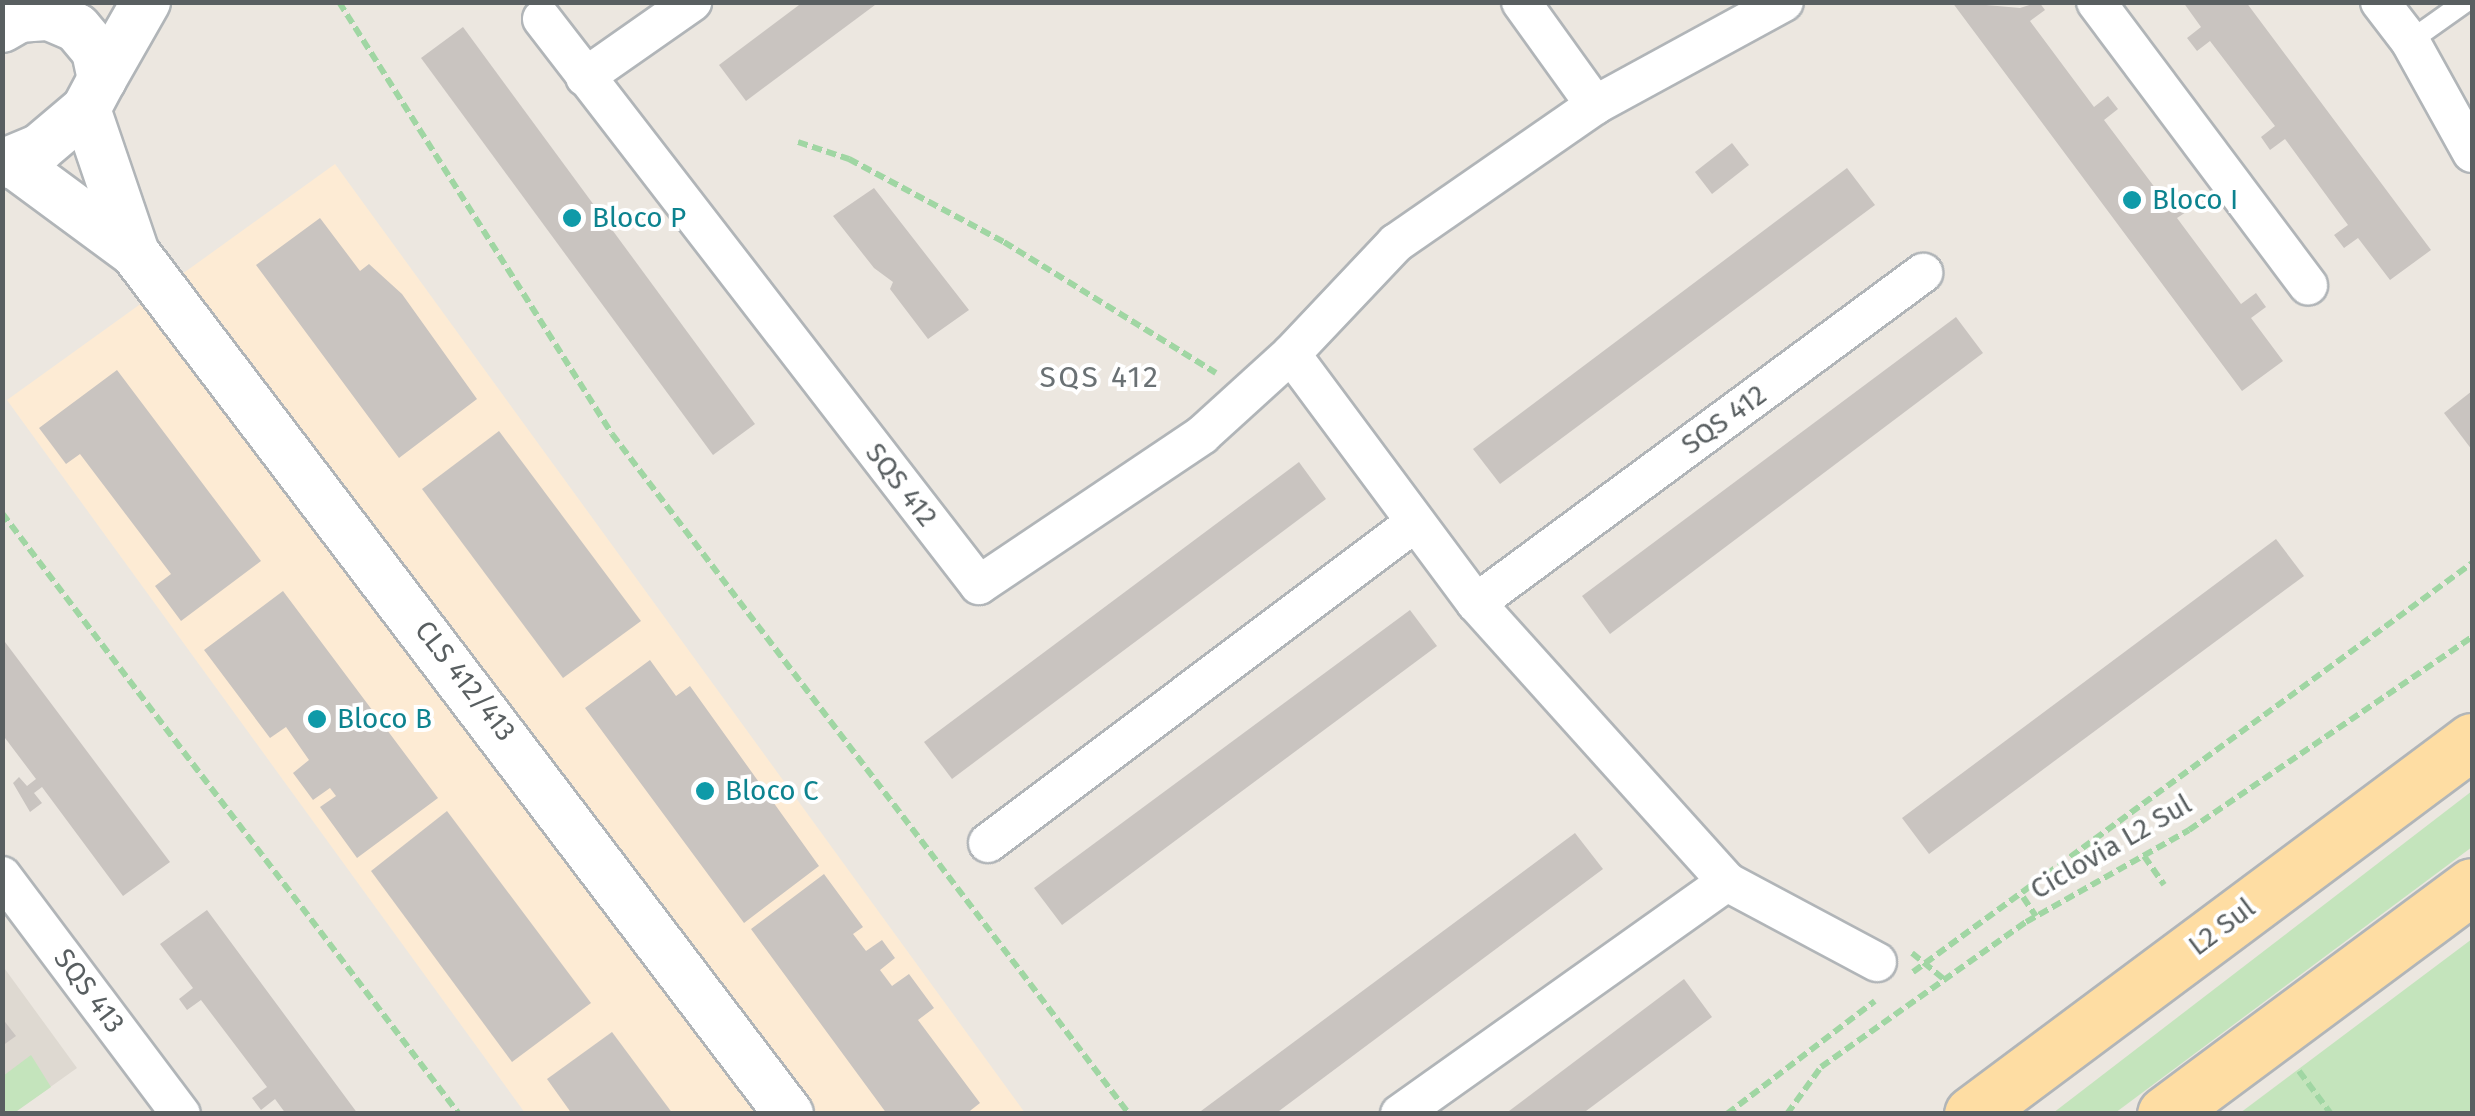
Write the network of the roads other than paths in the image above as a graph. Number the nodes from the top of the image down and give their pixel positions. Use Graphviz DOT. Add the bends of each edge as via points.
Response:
graph roads {
  1 [pos="146,2"];
  2 [pos="692,2"];
  3 [pos="1521,2"];
  4 [pos="1784,2"];
  5 [pos="2096,2"];
  6 [pos="2380,2"];
  7 [pos="2465,2"];
  8 [pos="21,16"];
  9 [pos="542,20"];
  10 [pos="2410,41"];
  11 [pos="584,77"];
  12 [pos="94,94"];
  13 [pos="1596,105"];
  14 [pos="2472,153"];
  15 [pos="8,163"];
  16 [pos="135,252"];
  17 [pos="1923,273"];
  18 [pos="2308,284"];
  19 [pos="1291,354"];
  20 [pos="1413,524"];
  21 [pos="1476,603"];
  22 [pos="2472,741"];
  23 [pos="988,843"];
  24 [pos="2,876"];
  25 [pos="1728,882"];
  26 [pos="2472,886"];
  27 [pos="1887,980"];
  28 [pos="173,1111"];
  29 [pos="790,1114"];
  30 [pos="1400,1114"];
  31 [pos="1972,1114"];
  32 [pos="2165,1114"];
  1 -- 12 [label="street"];
  2 -- 11 [label="street"];
  3 -- 13 [label="street"];
  4 -- 13 [label="street, SQS 412"];
  5 -- 18 [label="street"];
  6 -- 10 [label="street"];
  7 -- 10 [label="lane"];
  8 -- 12 [label="street, CLS 412/413" via="50,16 76,28 96,51"];
  9 -- 11 [label="street, SQS 412"];
  10 -- 14 [label="street"];
  11 -- 19 [label="street, SQS 412" via="978,585 1126,491"];
  12 -- 15 [label="street"];
  12 -- 16 [label="street, CLS 412/413"];
  13 -- 19 [label="street, SQS 412" via="1396,243"];
  15 -- 16 [label="street, CLS 412/413"];
  16 -- 29 [label="street, CLS 412/413"];
  17 -- 21 [label="street, SQS 412"];
  19 -- 20 [label="street"];
  20 -- 21 [label="street"];
  20 -- 23 [label="street"];
  21 -- 25 [label="street"];
  22 -- 31 [label="main road, L2 Sul"];
  24 -- 28 [label="street, SQS 413"];
  25 -- 27 [label="street"];
  25 -- 30 [label="street"];
  26 -- 32 [label="main road"];
}
